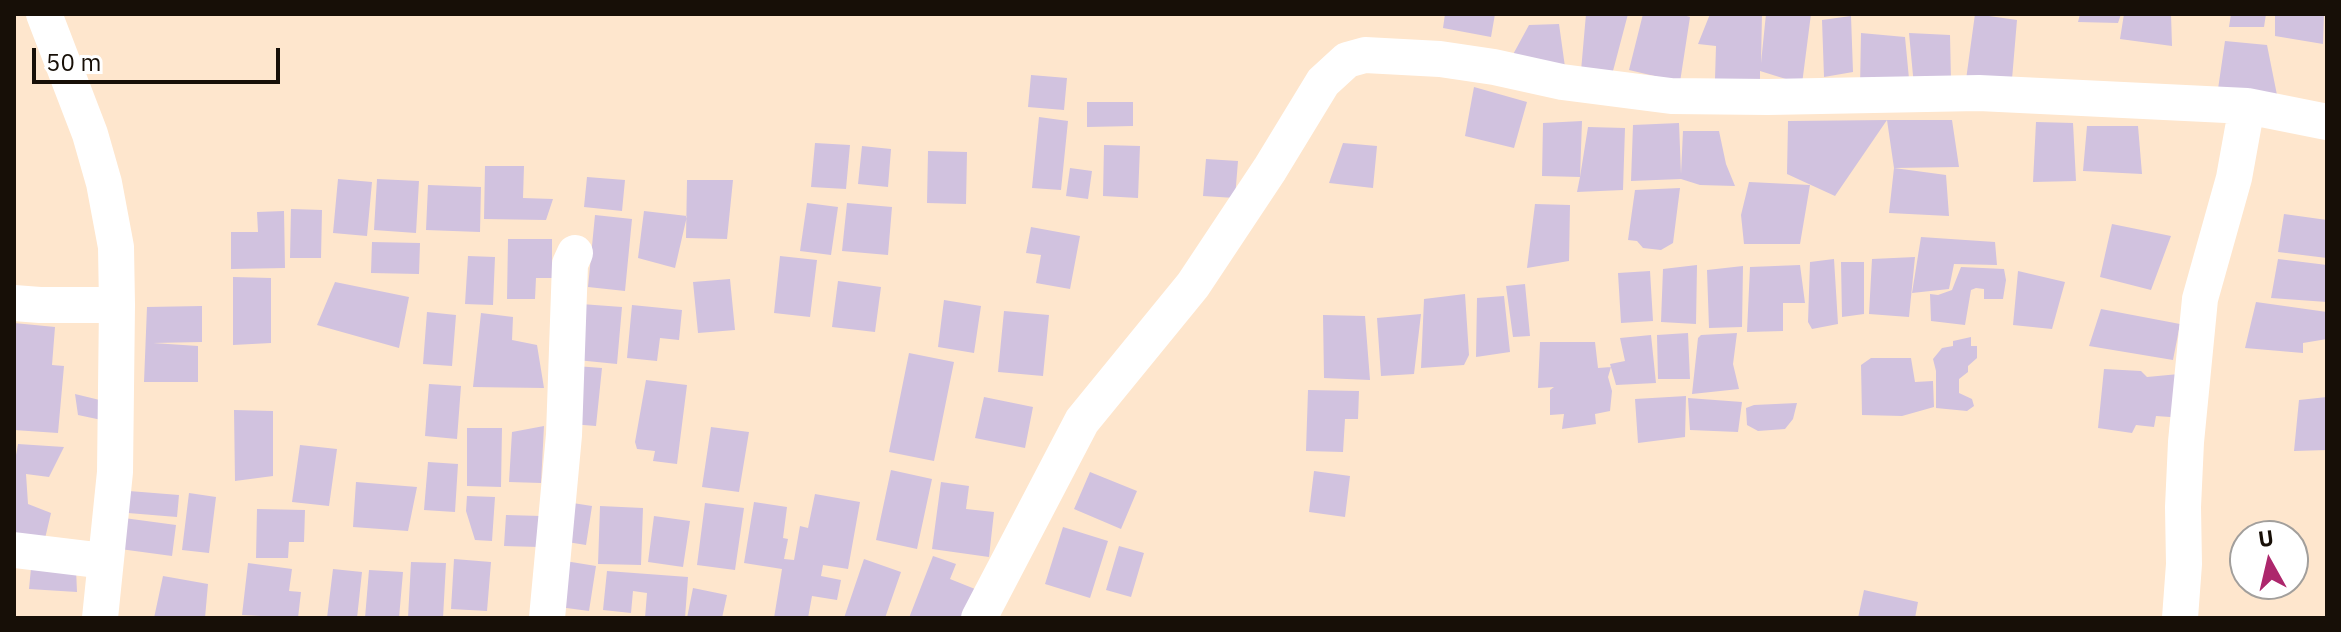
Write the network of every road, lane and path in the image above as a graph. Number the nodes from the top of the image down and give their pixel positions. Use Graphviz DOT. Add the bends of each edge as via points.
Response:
graph roads {
  1 [pos="44,14"];
  2 [pos="2247,106"];
  3 [pos="2327,122"];
  4 [pos="575,253"];
  5 [pos="14,303"];
  6 [pos="117,305"];
  7 [pos="14,550"];
  8 [pos="105,561"];
  9 [pos="100,618"];
  10 [pos="547,618"];
  11 [pos="979,618"];
  12 [pos="2180,618"];
  1 -- 6 [label="street" via="104,183 116,247"];
  2 -- 3 [label="street"];
  2 -- 11 [label="street" via="1979,93 1671,96 1440,59 1378,54 1347,60 1323,82 1193,285 1082,421"];
  2 -- 12 [label="street" via="2234,178 2200,299 2186,442"];
  4 -- 10 [label="street" via="570,264 564,435"];
  5 -- 6 [label="street"];
  6 -- 8 [label="street" via="115,472"];
  7 -- 8 [label="street"];
  8 -- 9 [label="street"];
}
